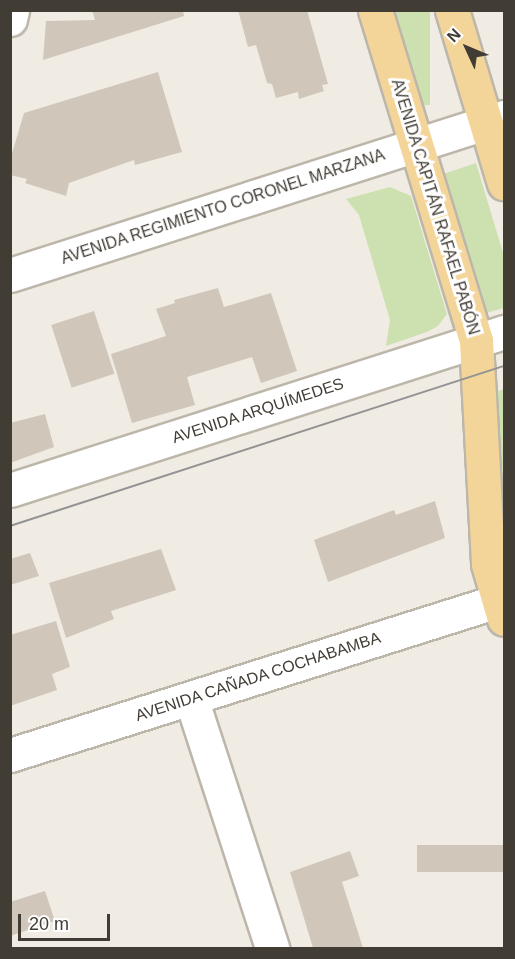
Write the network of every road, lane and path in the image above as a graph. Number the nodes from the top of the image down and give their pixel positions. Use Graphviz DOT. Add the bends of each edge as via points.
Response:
graph roads {
  1 [pos="12,10"];
  2 [pos="375,10"];
  3 [pos="452,10"];
  4 [pos="10,19"];
  5 [pos="495,120"];
  6 [pos="417,145"];
  7 [pos="504,183"];
  8 [pos="10,275"];
  9 [pos="490,336"];
  10 [pos="10,490"];
  11 [pos="502,606"];
  12 [pos="191,698"];
  13 [pos="10,755"];
  14 [pos="272,948"];
  1 -- 4 [label="street"];
  2 -- 6 [label="main road, AVENIDA CAPITÁN RAFAEL PABÓN"];
  3 -- 5 [label="main road"];
  5 -- 6 [label="street, AVENIDA REGIMIENTO CORONEL MARZANA"];
  5 -- 7 [label="main road"];
  6 -- 8 [label="street, AVENIDA REGIMIENTO CORONEL MARZANA"];
  6 -- 9 [label="main road, AVENIDA CAPITÁN RAFAEL PABÓN"];
  9 -- 10 [label="street, AVENIDA ARQUÍMEDES"];
  9 -- 11 [label="main road, AVENIDA CAPITÁN RAFAEL PABÓN" via="488,564"];
  11 -- 12 [label="street, AVENIDA CAÑADA COCHABAMBA"];
  12 -- 13 [label="street, AVENIDA CAÑADA COCHABAMBA"];
  12 -- 14 [label="street"];
}
